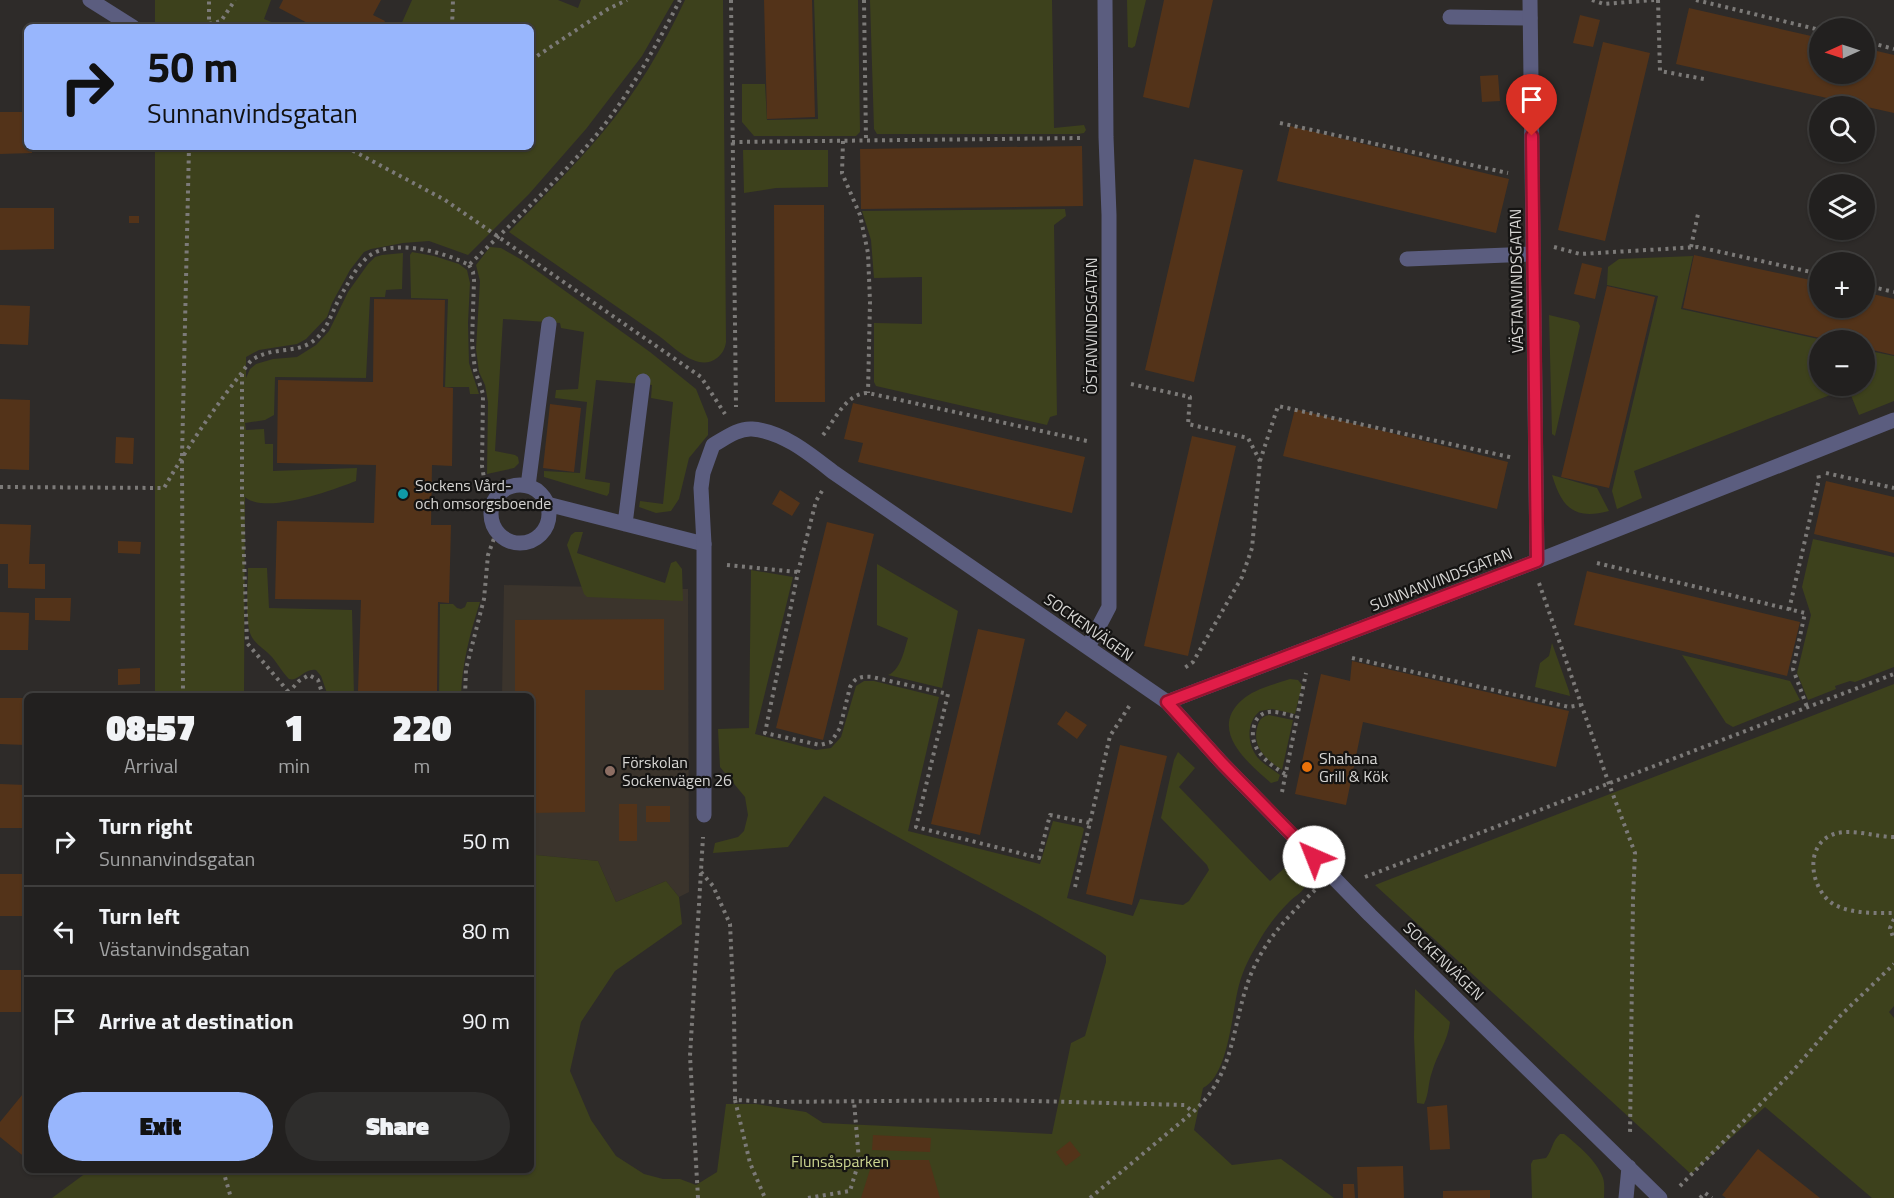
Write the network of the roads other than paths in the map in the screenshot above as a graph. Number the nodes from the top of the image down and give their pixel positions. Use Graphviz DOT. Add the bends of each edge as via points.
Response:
graph roads {
  1 [pos="90,0"];
  2 [pos="1105,0"];
  3 [pos="1530,0"];
  4 [pos="1450,17"];
  5 [pos="1530,18"];
  6 [pos="128,24"];
  7 [pos="1539,249"];
  8 [pos="1407,259"];
  9 [pos="549,324"];
  10 [pos="643,381"];
  11 [pos="1894,420"];
  12 [pos="528,486"];
  13 [pos="547,504"];
  14 [pos="626,524"];
  15 [pos="704,544"];
  16 [pos="1537,561"];
  17 [pos="1088,647"];
  18 [pos="1167,702"];
  19 [pos="704,815"];
  20 [pos="1629,1167"];
  21 [pos="1626,1198"];
  22 [pos="1660,1198"];
  1 -- 6 [label="street"];
  2 -- 17 [label="street, ÖSTANVINDSGATAN" via="1109,607"];
  3 -- 5 [label="street, VÄSTANVINDSGATAN"];
  4 -- 5 [label="street"];
  5 -- 7 [label="street, VÄSTANVINDSGATAN"];
  7 -- 8 [label="street"];
  7 -- 16 [label="street, VÄSTANVINDSGATAN"];
  9 -- 12 [label="street"];
  10 -- 14 [label="street"];
  11 -- 16 [label="street, SUNNANVINDSGATAN"];
  12 -- 13 [label="street" via="538,490"];
  12 -- 13 [label="street" via="508,487 493,502 491,522 496,533 518,544 533,541 550,519"];
  13 -- 14 [label="street"];
  14 -- 15 [label="street"];
  15 -- 17 [label="street, SOCKENVÄGEN" via="701,488 713,445 750,429 773,435 806,451"];
  15 -- 19 [label="street"];
  16 -- 18 [label="street, SUNNANVINDSGATAN"];
  17 -- 18 [label="street, SOCKENVÄGEN"];
  18 -- 20 [label="street, SOCKENVÄGEN" via="1370,915"];
  20 -- 21 [label="street"];
  20 -- 22 [label="street, SOCKENVÄGEN"];
}
